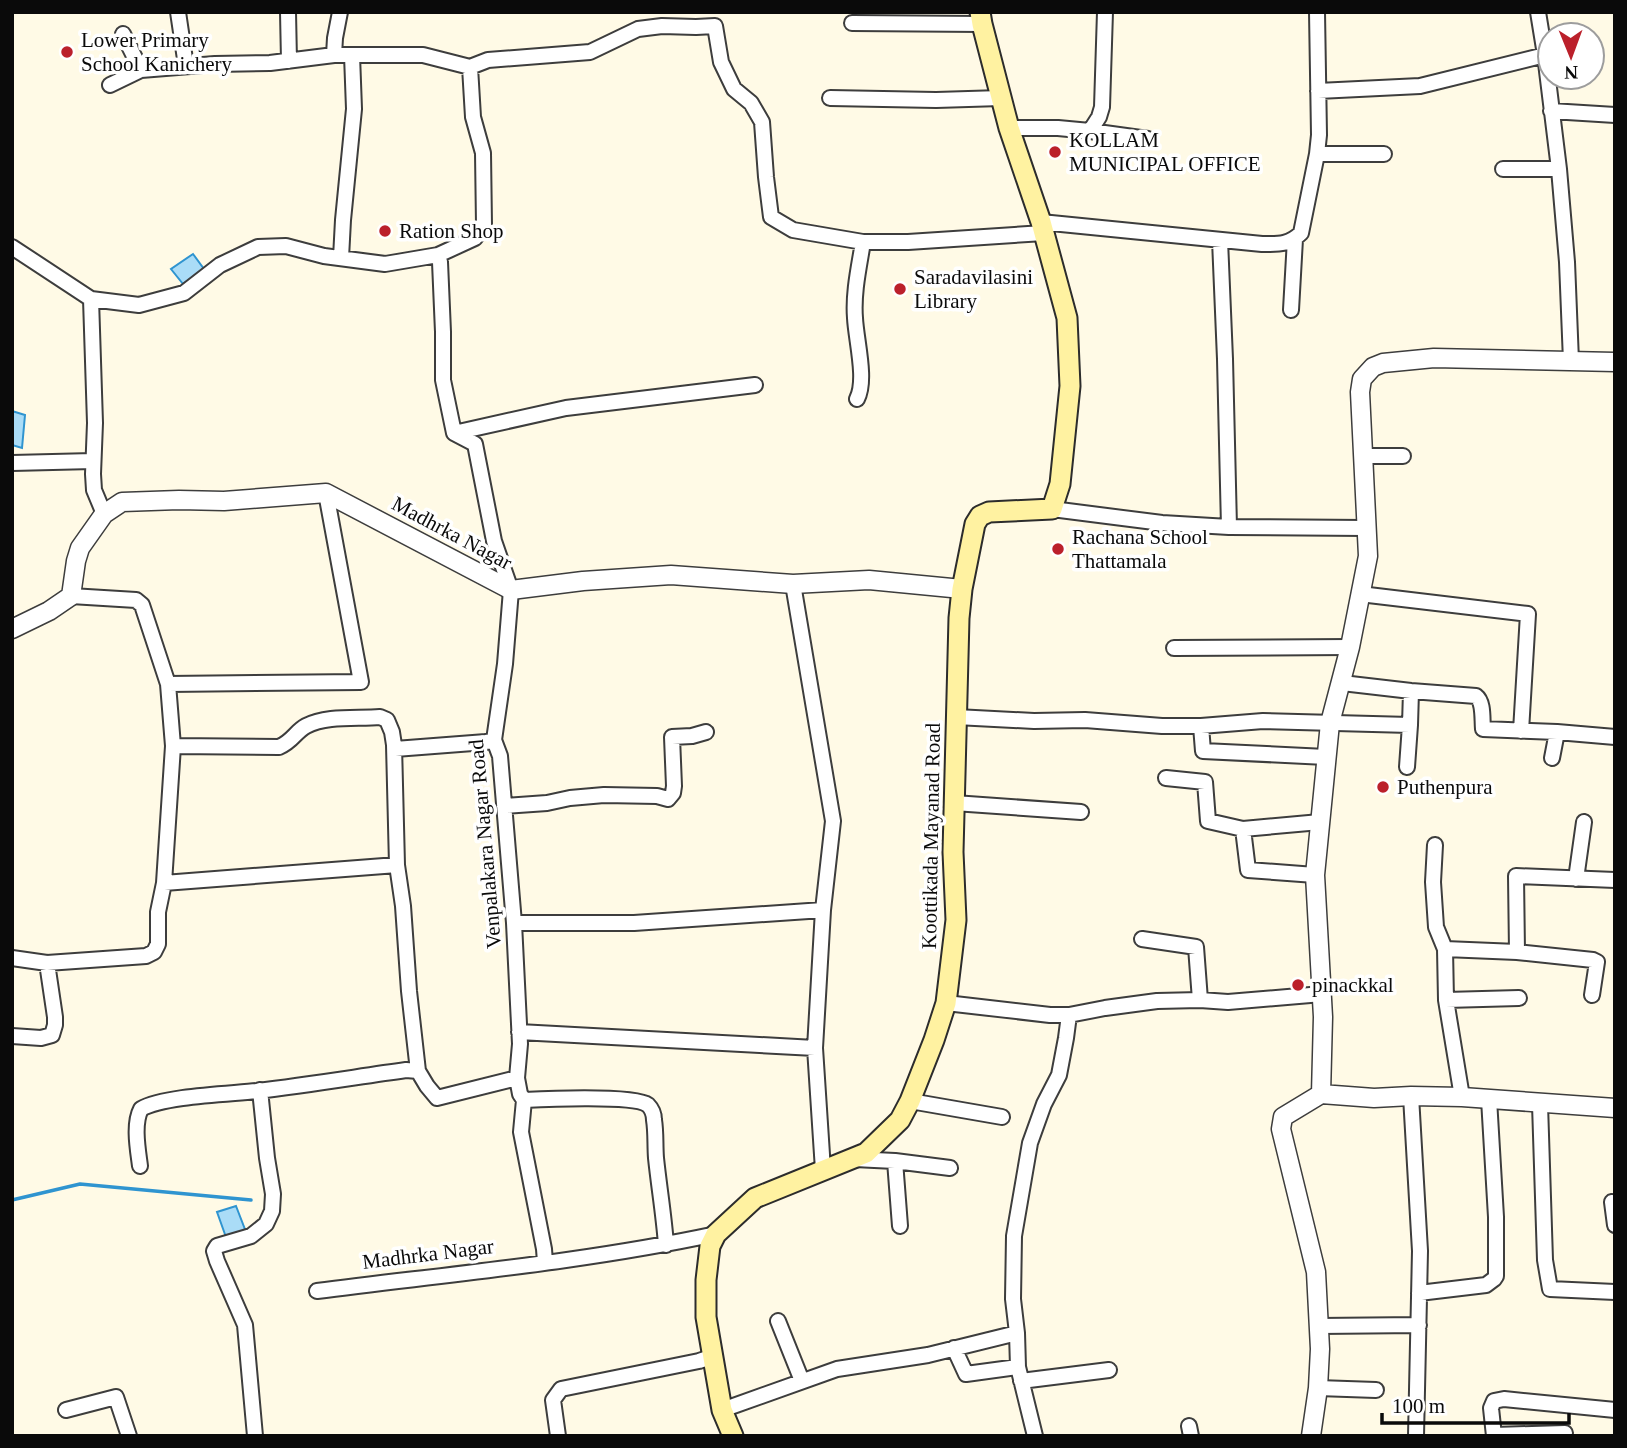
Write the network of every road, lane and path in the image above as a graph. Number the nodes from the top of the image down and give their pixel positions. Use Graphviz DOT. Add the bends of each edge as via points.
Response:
graph roads {
  1 [pos="178,12"];
  2 [pos="288,12"];
  3 [pos="340,12"];
  4 [pos="1105,12"];
  5 [pos="1317,12"];
  6 [pos="981,18"];
  7 [pos="716,19"];
  8 [pos="852,23"];
  9 [pos="123,34"];
  10 [pos="334,55"];
  11 [pos="352,55"];
  12 [pos="1536,57"];
  13 [pos="289,61"];
  14 [pos="186,66"];
  15 [pos="470,67"];
  16 [pos="141,70"];
  17 [pos="110,85"];
  18 [pos="1318,90"];
  19 [pos="1549,91"];
  20 [pos="1001,98"];
  21 [pos="830,99"];
  22 [pos="1551,111"];
  23 [pos="1615,115"];
  24 [pos="1009,128"];
  25 [pos="1090,131"];
  26 [pos="1148,139"];
  27 [pos="1317,154"];
  28 [pos="1384,154"];
  29 [pos="1503,169"];
  30 [pos="1559,169"];
  31 [pos="1042,227"];
  32 [pos="1295,239"];
  33 [pos="1220,240"];
  34 [pos="863,242"];
  35 [pos="14,245"];
  36 [pos="435,256"];
  37 [pos="341,257"];
  38 [pos="91,299"];
  39 [pos="1291,310"];
  40 [pos="1571,361"];
  41 [pos="1615,362"];
  42 [pos="755,385"];
  43 [pos="857,399"];
  44 [pos="454,433"];
  45 [pos="1362,456"];
  46 [pos="1403,456"];
  47 [pos="93,461"];
  48 [pos="12,463"];
  49 [pos="326,493"];
  50 [pos="1052,509"];
  51 [pos="104,514"];
  52 [pos="1229,527"];
  53 [pos="1365,528"];
  54 [pos="793,584"];
  55 [pos="962,589"];
  56 [pos="511,590"];
  57 [pos="1360,594"];
  58 [pos="71,596"];
  59 [pos="12,629"];
  60 [pos="1350,647"];
  61 [pos="1174,648"];
  62 [pos="1342,683"];
  63 [pos="168,684"];
  64 [pos="1411,691"];
  65 [pos="956,717"];
  66 [pos="1330,723"];
  67 [pos="1410,725"];
  68 [pos="1201,726"];
  69 [pos="1521,731"];
  70 [pos="706,732"];
  71 [pos="1557,732"];
  72 [pos="1615,737"];
  73 [pos="494,740"];
  74 [pos="173,746"];
  75 [pos="394,749"];
  76 [pos="1326,757"];
  77 [pos="1552,758"];
  78 [pos="1407,766"];
  79 [pos="1166,778"];
  80 [pos="954,803"];
  81 [pos="504,806"];
  82 [pos="1081,812"];
  83 [pos="1320,822"];
  84 [pos="1584,822"];
  85 [pos="1243,829"];
  86 [pos="1435,845"];
  87 [pos="397,866"];
  88 [pos="1315,875"];
  89 [pos="1576,879"];
  90 [pos="1615,880"];
  91 [pos="164,883"];
  92 [pos="823,910"];
  93 [pos="514,923"];
  94 [pos="1142,939"];
  95 [pos="1445,948"];
  96 [pos="1517,952"];
  97 [pos="12,958"];
  98 [pos="47,963"];
  99 [pos="1322,994"];
  100 [pos="1592,995"];
  101 [pos="1519,998"];
  102 [pos="1200,1000"];
  103 [pos="1447,1000"];
  104 [pos="946,1003"];
  105 [pos="1069,1015"];
  106 [pos="519,1032"];
  107 [pos="12,1036"];
  108 [pos="815,1048"];
  109 [pos="418,1071"];
  110 [pos="517,1078"];
  111 [pos="260,1090"];
  112 [pos="1321,1094"];
  113 [pos="1411,1096"];
  114 [pos="1462,1097"];
  115 [pos="1489,1099"];
  116 [pos="524,1100"];
  117 [pos="910,1101"];
  118 [pos="1540,1104"];
  119 [pos="1615,1108"];
  120 [pos="1002,1117"];
  121 [pos="852,1159"];
  122 [pos="895,1161"];
  123 [pos="140,1166"];
  124 [pos="950,1168"];
  125 [pos="823,1170"];
  126 [pos="1612,1202"];
  127 [pos="1615,1225"];
  128 [pos="900,1226"];
  129 [pos="716,1234"];
  130 [pos="666,1245"];
  131 [pos="545,1262"];
  132 [pos="317,1291"];
  133 [pos="1615,1292"];
  134 [pos="1419,1293"];
  135 [pos="778,1321"];
  136 [pos="1419,1325"];
  137 [pos="1319,1326"];
  138 [pos="1017,1333"];
  139 [pos="954,1348"];
  140 [pos="714,1356"];
  141 [pos="1109,1370"];
  142 [pos="1020,1374"];
  143 [pos="802,1381"];
  144 [pos="1318,1388"];
  145 [pos="1376,1390"];
  146 [pos="66,1410"];
  147 [pos="722,1410"];
  148 [pos="1615,1410"];
  149 [pos="1565,1433"];
  150 [pos="1494,1435"];
  151 [pos="129,1436"];
  152 [pos="255,1436"];
  153 [pos="558,1436"];
  154 [pos="733,1436"];
  155 [pos="1035,1436"];
  156 [pos="1311,1436"];
  157 [pos="1416,1436"];
  1 -- 14 [label="street"];
  2 -- 13 [label="street"];
  3 -- 10 [label="street"];
  4 -- 25 [label="street" via="1102,107"];
  5 -- 18 [label="street"];
  6 -- 8 [label="street"];
  6 -- 20 [label="main road"];
  7 -- 15 [label="street" via="696,27 638,29 590,52 488,60"];
  7 -- 34 [label="street" via="721,62 734,89 751,103 762,122 771,216 793,230"];
  9 -- 16 [label="street"];
  10 -- 11 [label="street"];
  10 -- 13 [label="street"];
  11 -- 15 [label="street" via="422,55"];
  11 -- 37 [label="street" via="354,109"];
  12 -- 18 [label="street" via="1420,86"];
  13 -- 14 [label="street"];
  14 -- 16 [label="street"];
  15 -- 36 [label="street" via="473,117 483,153 484,225 475,238"];
  16 -- 17 [label="street"];
  18 -- 27 [label="street"];
  19 -- 22 [label="street"];
  20 -- 21 [label="street"];
  20 -- 24 [label="main road"];
  22 -- 23 [label="street"];
  22 -- 30 [label="street"];
  24 -- 25 [label="street"];
  24 -- 31 [label="main road"];
  25 -- 26 [label="street"];
  27 -- 28 [label="street"];
  27 -- 32 [label="street" via="1301,233"];
  29 -- 30 [label="street"];
  30 -- 40 [label="street"];
  31 -- 33 [label="street"];
  31 -- 34 [label="street" via="908,242"];
  31 -- 50 [label="main road" via="1068,318 1070,386 1060,484"];
  32 -- 33 [label="street" via="1276,244"];
  32 -- 39 [label="street"];
  33 -- 52 [label="street"];
  34 -- 43 [label="street" via="855,291 861,392"];
  35 -- 38 [label="street"];
  36 -- 37 [label="street" via="385,264"];
  36 -- 44 [label="street" via="440,262 443,380"];
  37 -- 38 [label="street" via="286,246 258,247 219,265 184,293 139,305"];
  38 -- 47 [label="street"];
  40 -- 41 [label="street"];
  40 -- 45 [label="street" via="1434,358 1373,367 1360,385"];
  42 -- 44 [label="street" via="566,408"];
  44 -- 56 [label="street, Venpalakara Nagar Road" via="475,443 494,541"];
  45 -- 46 [label="street"];
  45 -- 53 [label="street"];
  47 -- 48 [label="street"];
  47 -- 51 [label="street" via="94,490"];
  49 -- 51 [label="street" via="122,502"];
  49 -- 56 [label="street, Madhrka Nagar"];
  49 -- 63 [label="street" via="361,682"];
  50 -- 52 [label="street"];
  50 -- 55 [label="main road, Koottikada Mayanad Road" via="980,516"];
  51 -- 58 [label="street" via="80,548"];
  52 -- 53 [label="street"];
  53 -- 57 [label="street" via="1368,556"];
  54 -- 55 [label="street, Madhrka Nagar" via="869,580"];
  54 -- 56 [label="street, Madhrka Nagar" via="671,575"];
  54 -- 92 [label="street" via="833,821"];
  55 -- 65 [label="main road, Koottikada Mayanad Road"];
  56 -- 73 [label="street, Venpalakara Nagar Road"];
  57 -- 60 [label="street"];
  57 -- 69 [label="street" via="1528,614"];
  58 -- 59 [label="street"];
  58 -- 63 [label="street" via="136,600 142,605"];
  60 -- 61 [label="street"];
  60 -- 62 [label="street"];
  62 -- 64 [label="street"];
  62 -- 66 [label="street"];
  63 -- 74 [label="street"];
  64 -- 67 [label="street"];
  64 -- 69 [label="street" via="1476,696 1482,704 1483,729"];
  65 -- 68 [label="street"];
  65 -- 80 [label="main road, Koottikada Mayanad Road"];
  66 -- 67 [label="street"];
  66 -- 68 [label="street" via="1263,721"];
  66 -- 76 [label="street"];
  67 -- 78 [label="street"];
  68 -- 76 [label="street" via="1203,751"];
  69 -- 71 [label="street"];
  70 -- 81 [label="street" via="671,737 674,786 668,799 604,795"];
  71 -- 72 [label="street"];
  71 -- 77 [label="street"];
  73 -- 75 [label="street"];
  73 -- 81 [label="street, Venpalakara Nagar Road" via="500,756"];
  74 -- 75 [label="street" via="279,747 317,722 380,717 390,726"];
  74 -- 91 [label="street"];
  75 -- 87 [label="street"];
  76 -- 83 [label="street"];
  79 -- 85 [label="street" via="1205,782 1209,821"];
  80 -- 82 [label="street"];
  80 -- 104 [label="main road, Koottikada Mayanad Road" via="956,920"];
  81 -- 93 [label="street, Venpalakara Nagar Road"];
  83 -- 85 [label="street"];
  83 -- 88 [label="street"];
  84 -- 89 [label="street"];
  85 -- 88 [label="street" via="1248,870"];
  86 -- 95 [label="street" via="1436,927"];
  87 -- 91 [label="street"];
  87 -- 109 [label="street"];
  88 -- 99 [label="street"];
  89 -- 90 [label="street"];
  89 -- 96 [label="street" via="1516,876"];
  91 -- 98 [label="street" via="154,952"];
  92 -- 93 [label="street" via="634,923"];
  92 -- 108 [label="street"];
  93 -- 106 [label="street, Venpalakara Nagar Road"];
  94 -- 102 [label="street" via="1196,947"];
  95 -- 96 [label="street"];
  95 -- 103 [label="street"];
  96 -- 100 [label="street" via="1597,962"];
  97 -- 98 [label="street"];
  98 -- 107 [label="street" via="55,1017 52,1035"];
  99 -- 102 [label="street"];
  99 -- 112 [label="street"];
  101 -- 103 [label="street"];
  102 -- 105 [label="street" via="1157,1001"];
  103 -- 114 [label="street"];
  104 -- 105 [label="street"];
  104 -- 117 [label="main road, Koottikada Mayanad Road"];
  105 -- 138 [label="street" via="1059,1075 1030,1143 1016,1223 1013,1299"];
  106 -- 108 [label="street"];
  106 -- 110 [label="street, Venpalakara Nagar Road"];
  108 -- 125 [label="street"];
  109 -- 110 [label="street" via="437,1098"];
  109 -- 111 [label="street"];
  110 -- 116 [label="street"];
  111 -- 123 [label="street" via="144,1107 138,1117"];
  111 -- 152 [label="street" via="272,1211 267,1224 251,1237 217,1246 214,1251 245,1325"];
  112 -- 113 [label="street"];
  112 -- 137 [label="street" via="1283,1117 1281,1129 1316,1272"];
  113 -- 114 [label="street"];
  113 -- 134 [label="street"];
  114 -- 115 [label="street"];
  115 -- 118 [label="street"];
  115 -- 134 [label="street" via="1496,1276 1486,1285"];
  116 -- 130 [label="street" via="604,1098 647,1104 654,1118"];
  116 -- 131 [label="street" via="521,1132"];
  117 -- 120 [label="street"];
  117 -- 121 [label="main road, Koottikada Mayanad Road" via="900,1120 866,1153"];
  118 -- 119 [label="street"];
  118 -- 133 [label="street" via="1550,1289"];
  121 -- 122 [label="street"];
  121 -- 125 [label="main road, Koottikada Mayanad Road"];
  122 -- 124 [label="street"];
  122 -- 128 [label="street"];
  125 -- 129 [label="main road, Koottikada Mayanad Road" via="755,1198"];
  126 -- 127 [label="street"];
  129 -- 130 [label="street, Madhrka Nagar"];
  129 -- 140 [label="main road" via="706,1280 706,1317"];
  130 -- 131 [label="street, Madhrka Nagar"];
  131 -- 132 [label="street, Madhrka Nagar"];
  134 -- 136 [label="street"];
  135 -- 143 [label="street"];
  136 -- 137 [label="street"];
  136 -- 157 [label="street"];
  137 -- 144 [label="street"];
  138 -- 139 [label="street"];
  138 -- 142 [label="street"];
  139 -- 142 [label="street" via="966,1374"];
  139 -- 143 [label="street" via="837,1369"];
  140 -- 147 [label="main road"];
  140 -- 153 [label="street" via="561,1389 553,1400"];
  141 -- 142 [label="street"];
  142 -- 155 [label="street"];
  143 -- 147 [label="street"];
  144 -- 145 [label="street"];
  144 -- 156 [label="street"];
  146 -- 151 [label="street" via="116,1397"];
  147 -- 154 [label="main road"];
  148 -- 150 [label="street" via="1494,1401"];
  149 -- 150 [label="street"];
}
